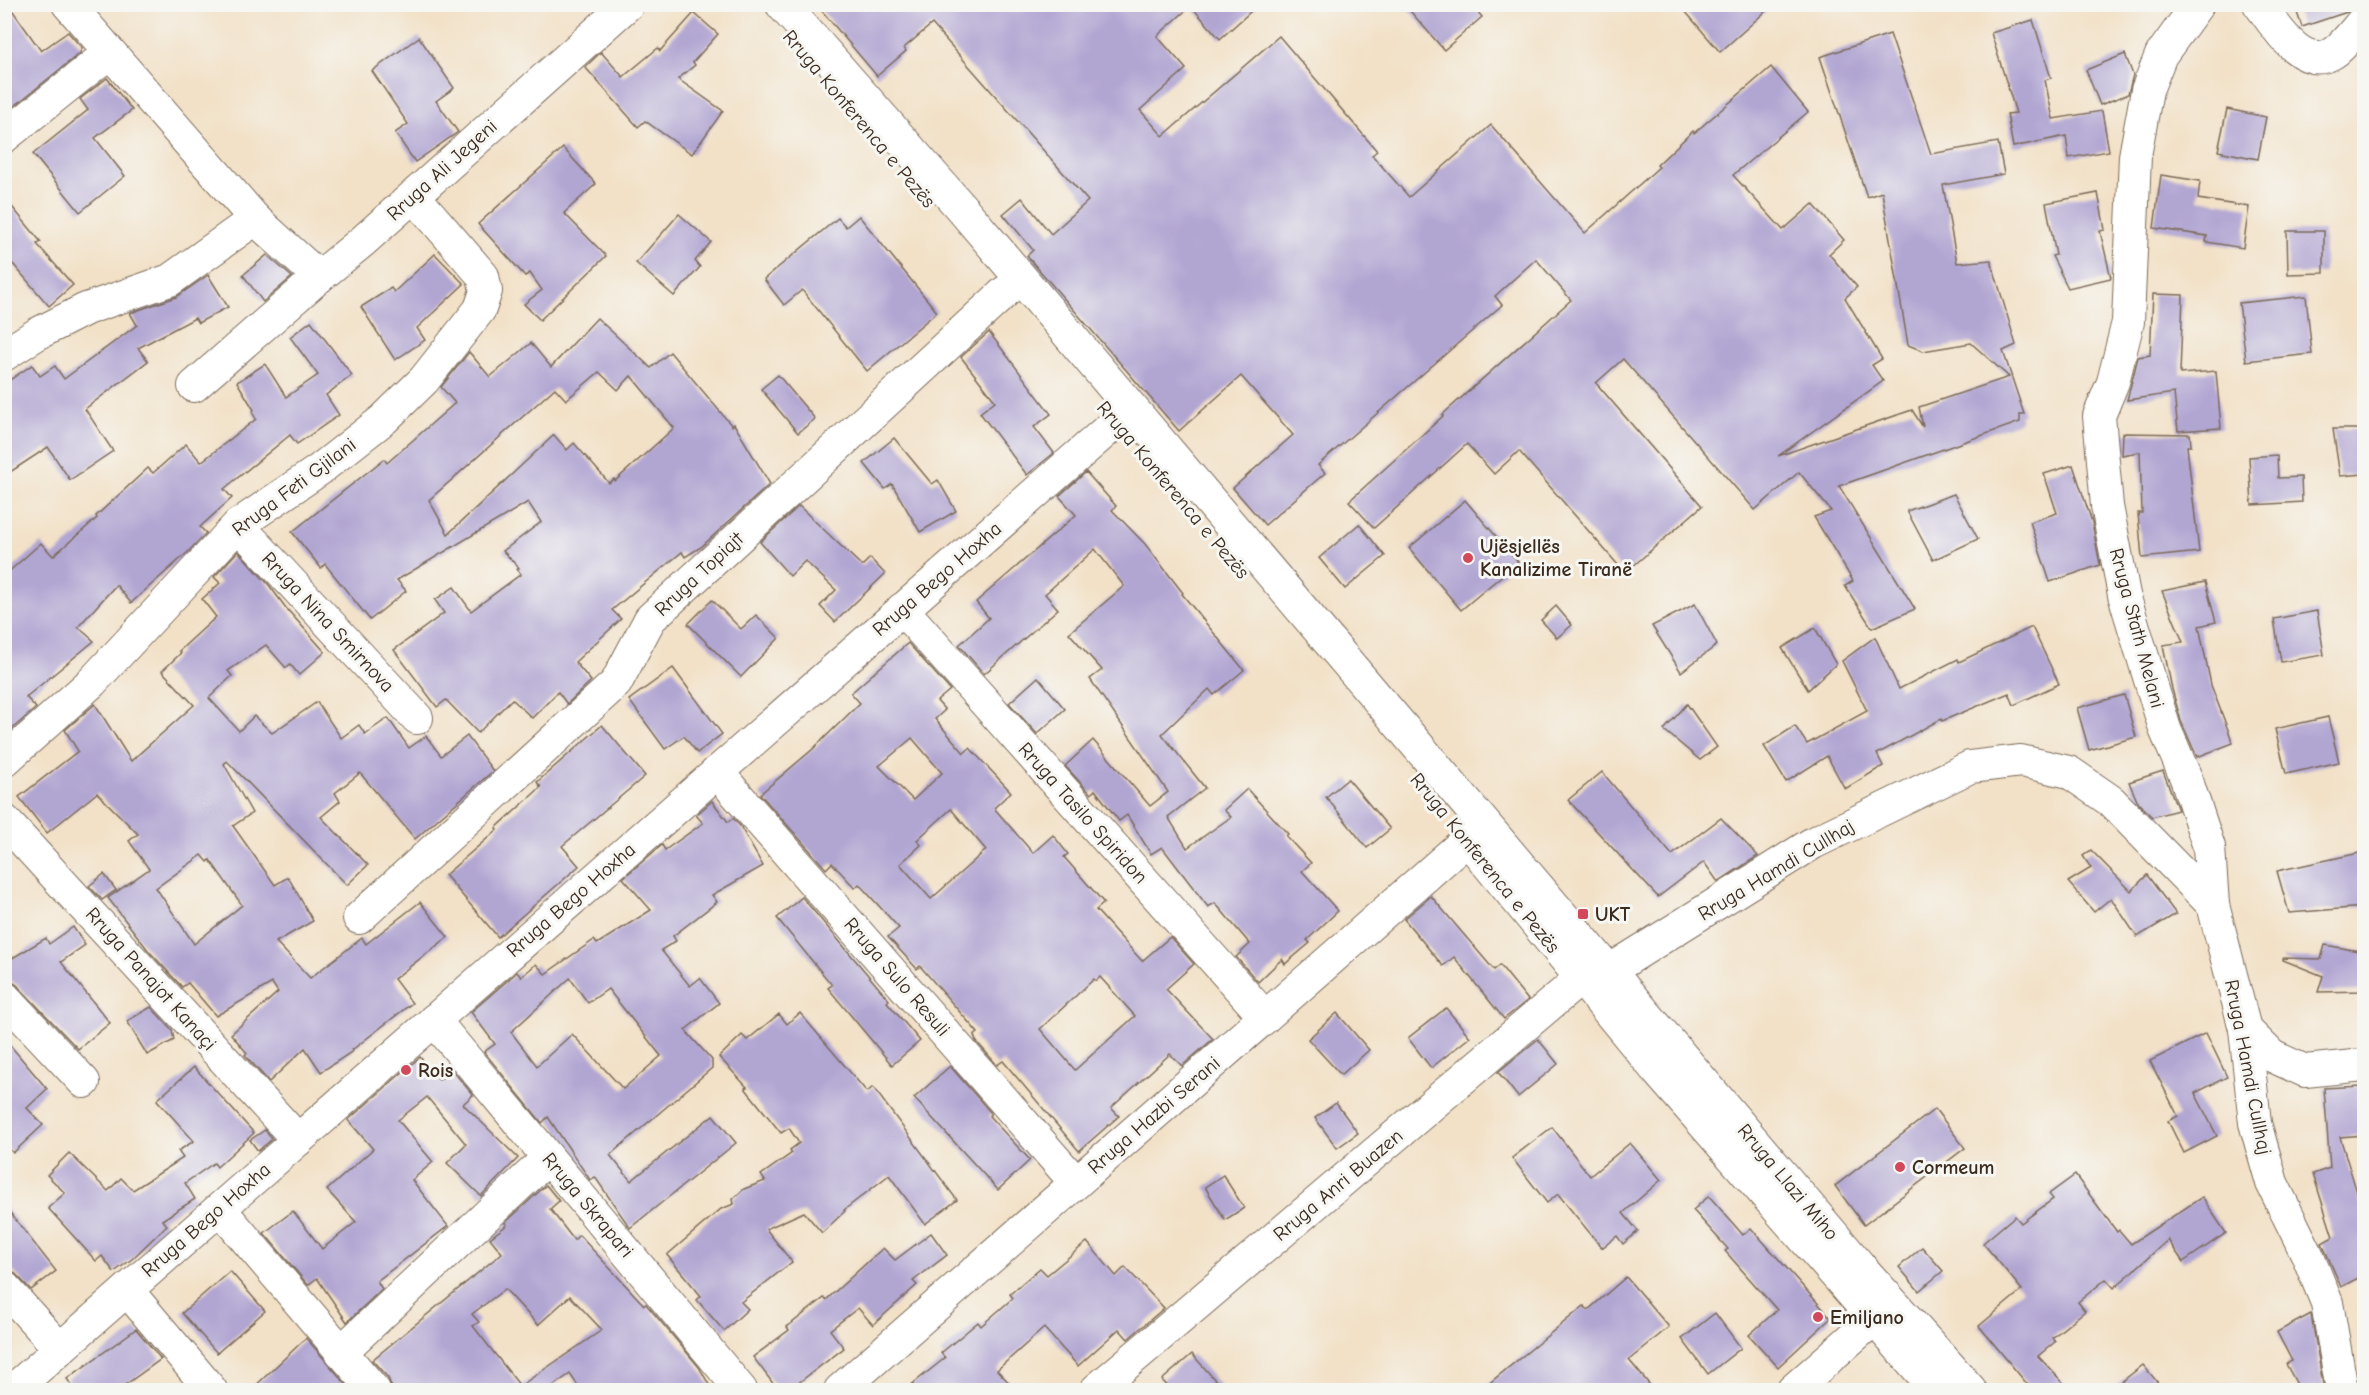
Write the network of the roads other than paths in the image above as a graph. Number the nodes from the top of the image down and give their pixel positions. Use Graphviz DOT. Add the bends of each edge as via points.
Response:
graph roads {
  1 [pos="68,4"];
  2 [pos="628,4"];
  3 [pos="762,4"];
  4 [pos="782,4"];
  5 [pos="2198,4"];
  6 [pos="2259,4"];
  7 [pos="2364,20"];
  8 [pos="109,53"];
  9 [pos="4,137"];
  10 [pos="414,196"];
  11 [pos="255,219"];
  12 [pos="320,277"];
  13 [pos="1005,292"];
  14 [pos="4,355"];
  15 [pos="194,386"];
  16 [pos="1123,415"];
  17 [pos="238,525"];
  18 [pos="902,609"];
  19 [pos="417,718"];
  20 [pos="4,761"];
  21 [pos="717,772"];
  22 [pos="4,820"];
  23 [pos="1467,839"];
  24 [pos="2213,904"];
  25 [pos="359,918"];
  26 [pos="1595,975"];
  27 [pos="4,997"];
  28 [pos="1265,1017"];
  29 [pos="434,1020"];
  30 [pos="2245,1029"];
  31 [pos="2364,1065"];
  32 [pos="84,1082"];
  33 [pos="298,1140"];
  34 [pos="548,1158"];
  35 [pos="1076,1183"];
  36 [pos="220,1209"];
  37 [pos="4,1287"];
  38 [pos="127,1290"];
  39 [pos="1883,1311"];
  40 [pos="60,1349"];
  41 [pos="341,1352"];
  42 [pos="13,1390"];
  43 [pos="211,1390"];
  44 [pos="374,1390"];
  45 [pos="741,1390"];
  46 [pos="840,1390"];
  47 [pos="1096,1390"];
  48 [pos="1793,1390"];
  49 [pos="1937,1390"];
  50 [pos="1970,1390"];
  51 [pos="2342,1390"];
  1 -- 8 [label="street"];
  2 -- 10 [label="street, Rruga Ali Jegeni"];
  3 -- 13 [label="main road, Rruga Konferenca e Pezës"];
  4 -- 16 [label="main road, Rruga Konferenca e Pezës" via="964,211"];
  5 -- 24 [label="street, Rruga Stath Melani" via="2161,55 2147,90 2135,156 2128,321 2113,382 2099,416 2107,506 2124,595 2165,729 2209,847"];
  6 -- 7 [label="street" via="2300,53 2312,58 2331,54"];
  8 -- 9 [label="street"];
  8 -- 11 [label="street"];
  10 -- 12 [label="street, Rruga Ali Jegeni"];
  10 -- 17 [label="street, Rruga Feti Gjilani" via="483,276 486,291 480,309 424,380 384,419 319,470"];
  11 -- 12 [label="street"];
  11 -- 14 [label="street" via="171,280 86,309"];
  12 -- 15 [label="street, Rruga Ali Jegeni"];
  13 -- 16 [label="main road, Rruga Konferenca e Pezës"];
  13 -- 25 [label="street, Rruga Topiajt" via="650,619 616,683"];
  16 -- 18 [label="street, Rruga Bego Hoxha"];
  16 -- 23 [label="main road, Rruga Konferenca e Pezës"];
  16 -- 26 [label="main road, Rruga Konferenca e Pezës"];
  17 -- 19 [label="street, Rruga Nina Smirnova"];
  17 -- 20 [label="street, Rruga Feti Gjilani" via="92,682"];
  18 -- 21 [label="street, Rruga Bego Hoxha"];
  18 -- 28 [label="street, Rruga Tasilo Spiridon"];
  21 -- 29 [label="street, Rruga Bego Hoxha"];
  21 -- 35 [label="street, Rruga Sulo Resuli"];
  22 -- 33 [label="street, Rruga Panajot Kanaçi"];
  23 -- 26 [label="main road, Rruga Konferenca e Pezës"];
  23 -- 28 [label="street, Rruga Hazbi Serani"];
  24 -- 26 [label="street, Rruga Hamdi Cullhaj" via="2111,801 2070,772 2021,761 1970,767 1813,843"];
  24 -- 30 [label="street, Rruga Hamdi Cullhaj"];
  26 -- 39 [label="main road, Rruga Llazi Miho"];
  26 -- 47 [label="street, Rruga Anri Buazen"];
  27 -- 32 [label="street"];
  28 -- 35 [label="street, Rruga Hazbi Serani"];
  29 -- 33 [label="street, Rruga Bego Hoxha"];
  29 -- 34 [label="street, Rruga Skrapari"];
  30 -- 31 [label="street" via="2272,1056 2304,1071"];
  30 -- 51 [label="street, Rruga Hamdi Cullhaj" via="2255,1123 2272,1183 2327,1303"];
  33 -- 36 [label="street, Rruga Bego Hoxha"];
  34 -- 41 [label="street"];
  34 -- 45 [label="street, Rruga Skrapari"];
  35 -- 46 [label="street, Rruga Hazbi Serani"];
  36 -- 38 [label="street, Rruga Bego Hoxha"];
  36 -- 41 [label="street"];
  37 -- 40 [label="street"];
  38 -- 40 [label="street, Rruga Bego Hoxha"];
  38 -- 43 [label="street"];
  39 -- 48 [label="street"];
  39 -- 49 [label="main road, Rruga Llazi Miho"];
  39 -- 50 [label="main road, Rruga Llazi Miho"];
  40 -- 42 [label="street, Rruga Bego Hoxha"];
  41 -- 44 [label="street"];
}
